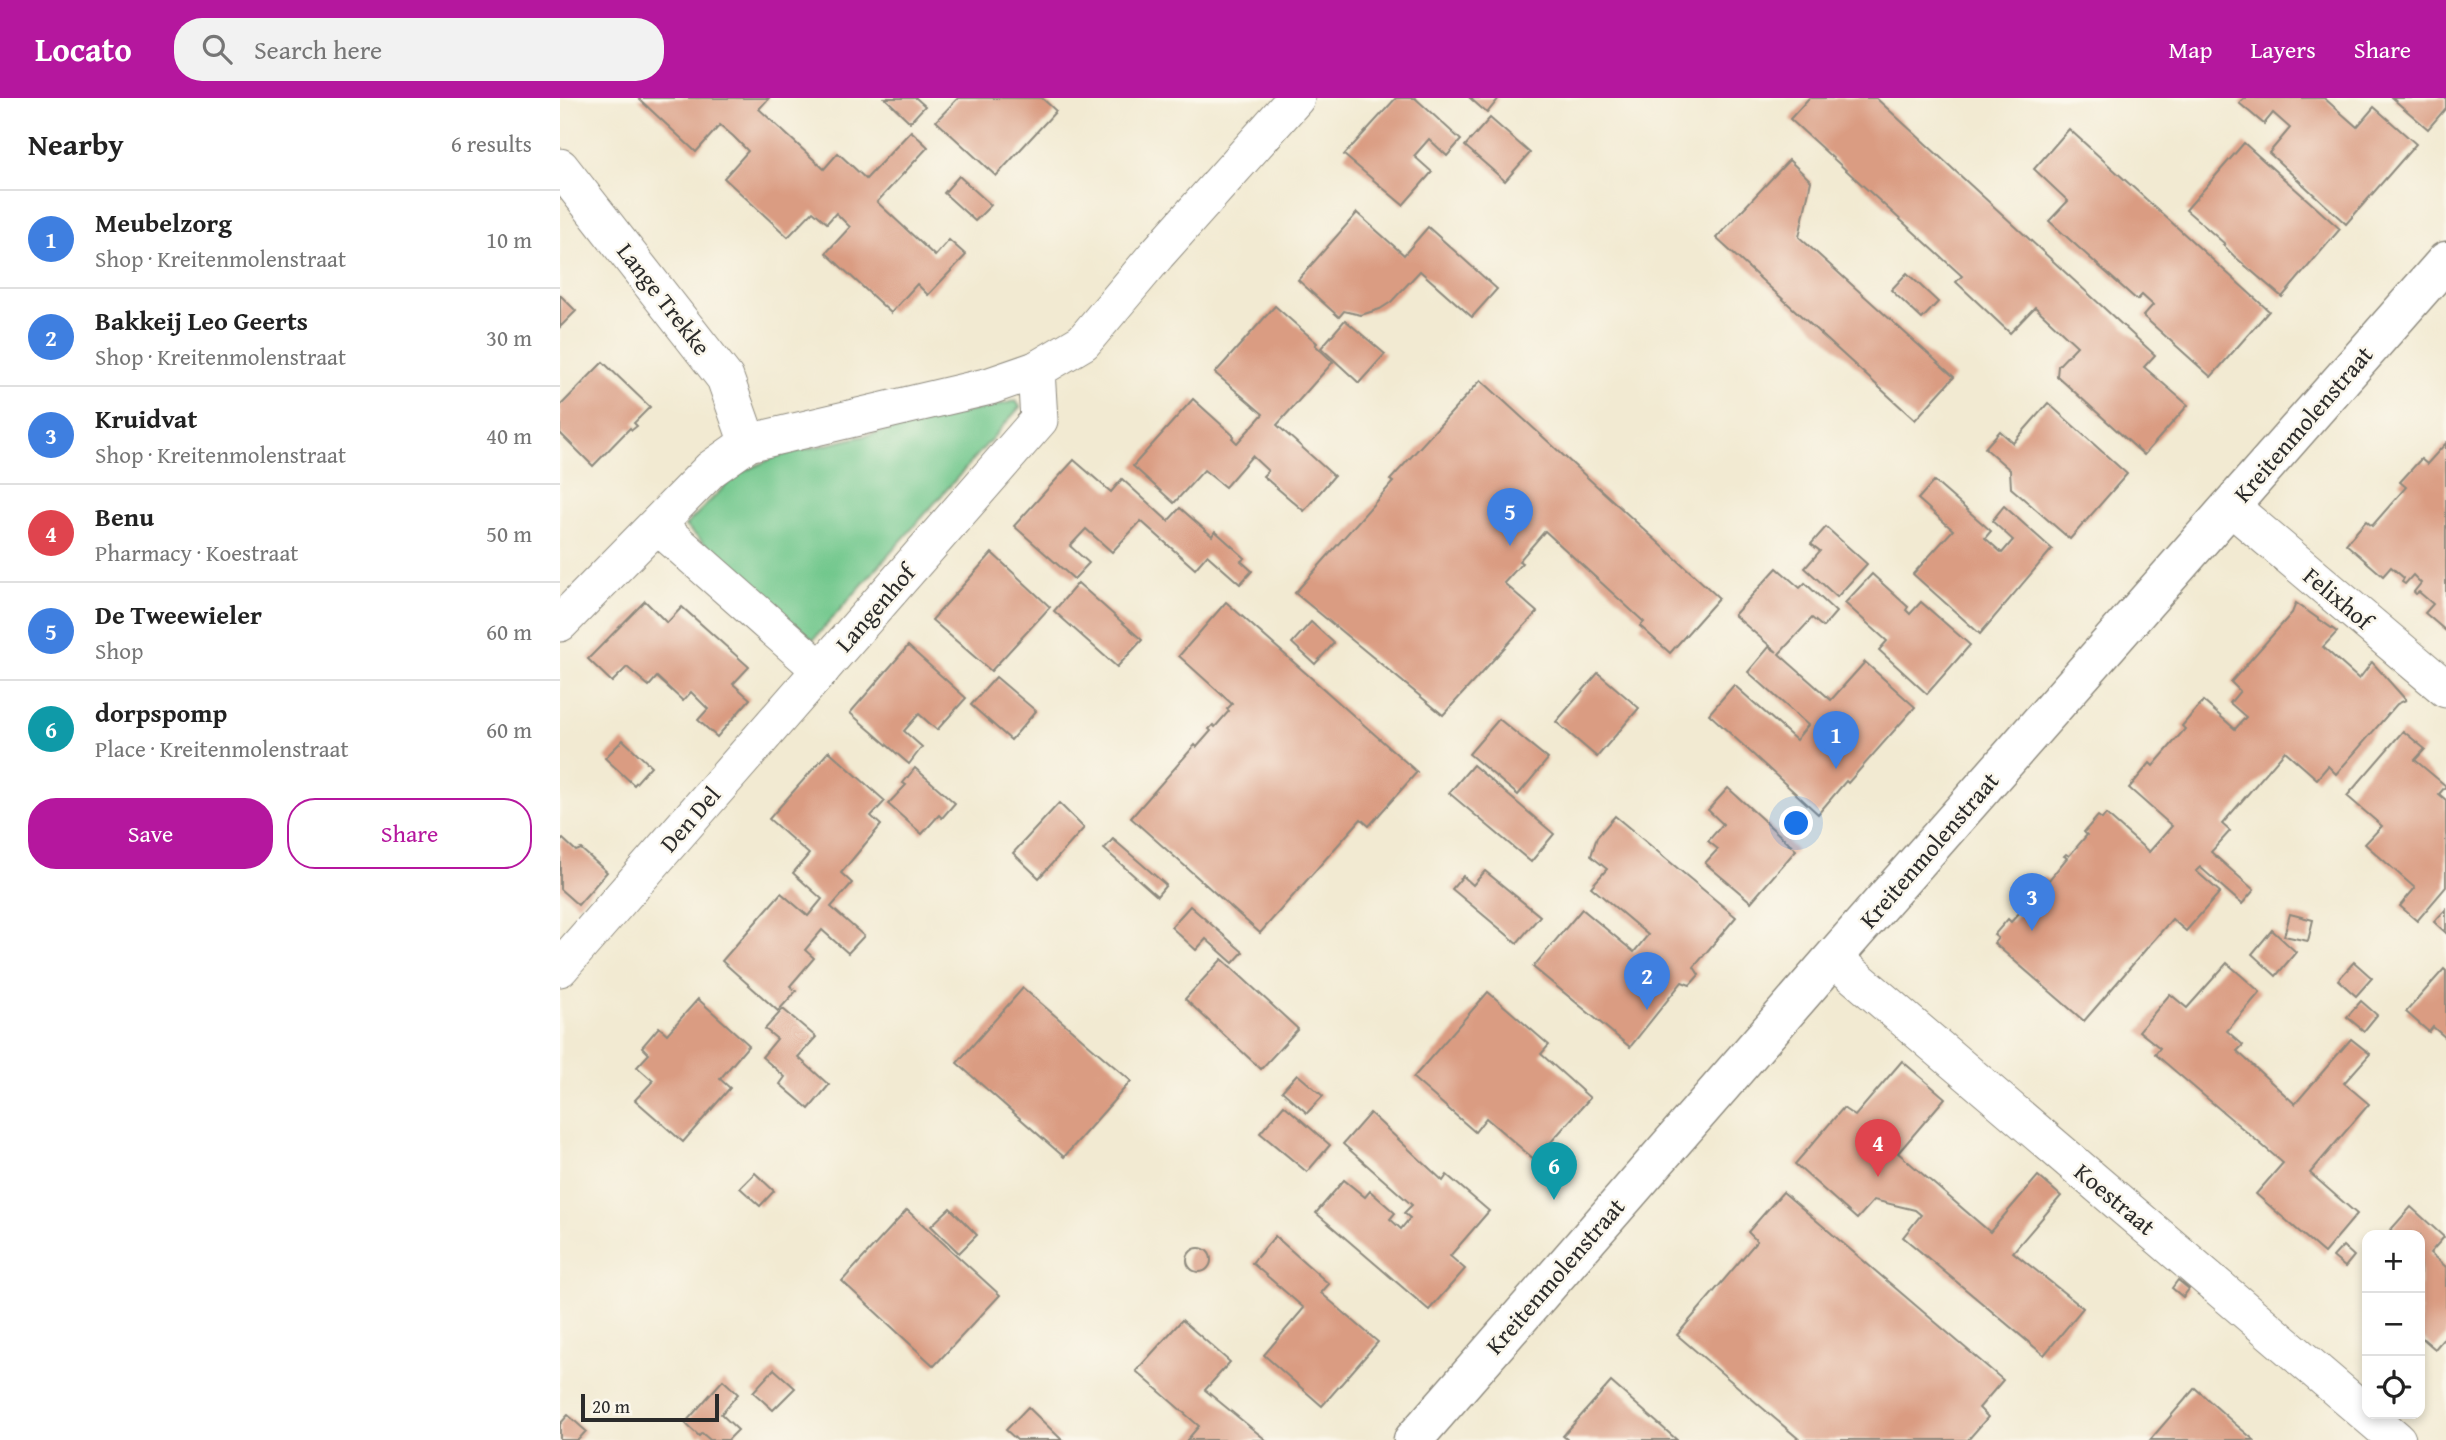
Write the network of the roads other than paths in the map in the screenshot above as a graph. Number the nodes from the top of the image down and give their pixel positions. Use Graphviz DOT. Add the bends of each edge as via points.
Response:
graph roads {
  1 [pos="1296,98"];
  2 [pos="560,167"];
  3 [pos="2446,261"];
  4 [pos="1037,370"];
  5 [pos="748,443"];
  6 [pos="2231,507"];
  7 [pos="657,525"];
  8 [pos="560,623"];
  9 [pos="821,670"];
  10 [pos="2446,689"];
  11 [pos="1833,958"];
  12 [pos="560,968"];
  13 [pos="1413,1440"];
  14 [pos="2397,1440"];
  1 -- 4 [label="street" via="1083,342"];
  2 -- 5 [label="street, Lange Trekke" via="725,378"];
  3 -- 6 [label="street, Kreitenmolenstraat"];
  4 -- 5 [label="street" via="990,386"];
  4 -- 9 [label="street, Langenhof" via="1039,420"];
  5 -- 7 [label="street" via="711,469"];
  6 -- 10 [label="street, Felixhof"];
  6 -- 11 [label="street, Kreitenmolenstraat"];
  7 -- 8 [label="street"];
  7 -- 9 [label="street, Langenhof"];
  9 -- 12 [label="street, Den Del"];
  11 -- 13 [label="street, Kreitenmolenstraat"];
  11 -- 14 [label="street, Koestraat"];
}
